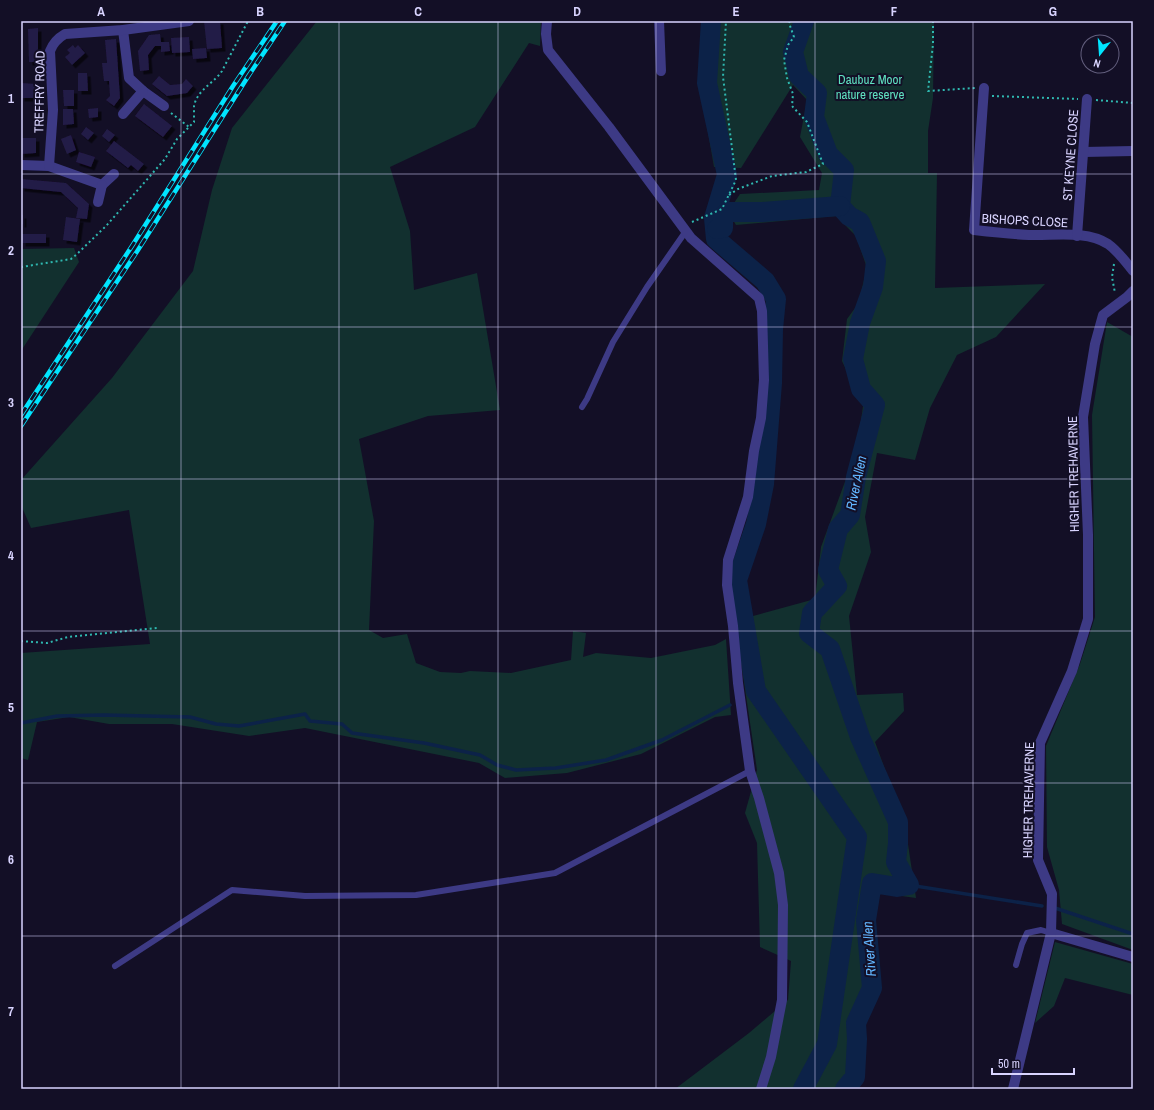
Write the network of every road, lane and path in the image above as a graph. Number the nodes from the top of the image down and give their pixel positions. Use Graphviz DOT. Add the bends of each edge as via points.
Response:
graph roads {
  1 [pos="189,21"];
  2 [pos="248,21"];
  3 [pos="547,21"];
  4 [pos="659,21"];
  5 [pos="726,21"];
  6 [pos="790,21"];
  7 [pos="933,21"];
  8 [pos="123,30"];
  9 [pos="661,71"];
  10 [pos="143,91"];
  11 [pos="984,92"];
  12 [pos="1087,99"];
  13 [pos="1133,103"];
  14 [pos="164,106"];
  15 [pos="123,114"];
  16 [pos="189,127"];
  17 [pos="1133,151"];
  18 [pos="1084,152"];
  19 [pos="21,165"];
  20 [pos="49,166"];
  21 [pos="114,174"];
  22 [pos="102,185"];
  23 [pos="729,195"];
  24 [pos="98,202"];
  25 [pos="685,229"];
  26 [pos="1077,236"];
  27 [pos="1117,251"];
  28 [pos="21,267"];
  29 [pos="1133,271"];
  30 [pos="1133,291"];
  31 [pos="1123,300"];
  32 [pos="1133,304"];
  33 [pos="582,407"];
  34 [pos="157,628"];
  35 [pos="21,641"];
  36 [pos="750,772"];
  37 [pos="1051,933"];
  38 [pos="1133,957"];
  39 [pos="1016,965"];
  40 [pos="115,966"];
  41 [pos="762,1089"];
  42 [pos="1013,1089"];
  1 -- 8 [label="street, TREFFRY ROAD"];
  2 -- 16 [label="path" via="218,76 198,98 194,106 194,122"];
  3 -- 25 [label="street" via="548,50"];
  4 -- 9 [label="street"];
  5 -- 23 [label="path" via="723,77 736,180"];
  6 -- 23 [label="path" via="794,37 788,45 784,60 793,94 792,106 806,122 823,164 806,172 772,176"];
  7 -- 11 [label="path" via="928,91"];
  8 -- 10 [label="street" via="129,78"];
  8 -- 20 [label="street, TREFFRY ROAD" via="65,34 52,46 50,51 53,110"];
  10 -- 14 [label="street"];
  10 -- 15 [label="street"];
  11 -- 12 [label="path"];
  11 -- 26 [label="street, BISHOPS CLOSE" via="974,230"];
  12 -- 13 [label="path"];
  12 -- 18 [label="street, ST KEYNE CLOSE"];
  14 -- 16 [label="path"];
  16 -- 28 [label="path" via="177,139 165,159 106,226 77,254 67,260"];
  17 -- 18 [label="street"];
  18 -- 26 [label="street, ST KEYNE CLOSE"];
  19 -- 20 [label="street"];
  20 -- 22 [label="street"];
  21 -- 22 [label="street"];
  22 -- 24 [label="street"];
  23 -- 25 [label="path" via="722,209"];
  25 -- 33 [label="lane" via="613,342"];
  25 -- 36 [label="street" via="759,298 762,311 764,380 761,418 748,497 728,560 727,585"];
  26 -- 27 [label="street, BISHOPS CLOSE" via="1107,243"];
  27 -- 29 [label="street, BISHOPS CLOSE"];
  27 -- 31 [label="path" via="1112,277 1116,294"];
  30 -- 31 [label="street, HIGHER TREHAVERNE"];
  31 -- 32 [label="street"];
  31 -- 37 [label="street, HIGHER TREHAVERNE" via="1103,315 1095,344 1083,417 1088,535 1088,619 1072,671 1040,743 1038,860 1052,894"];
  34 -- 35 [label="path" via="68,637 47,643"];
  36 -- 40 [label="lane" via="555,873 416,895 305,896 232,890"];
  36 -- 41 [label="street" via="779,873 784,904 782,1000"];
  37 -- 38 [label="street"];
  37 -- 39 [label="lane" via="1041,930 1027,933"];
  37 -- 42 [label="street, HIGHER TREHAVERNE"];
}
